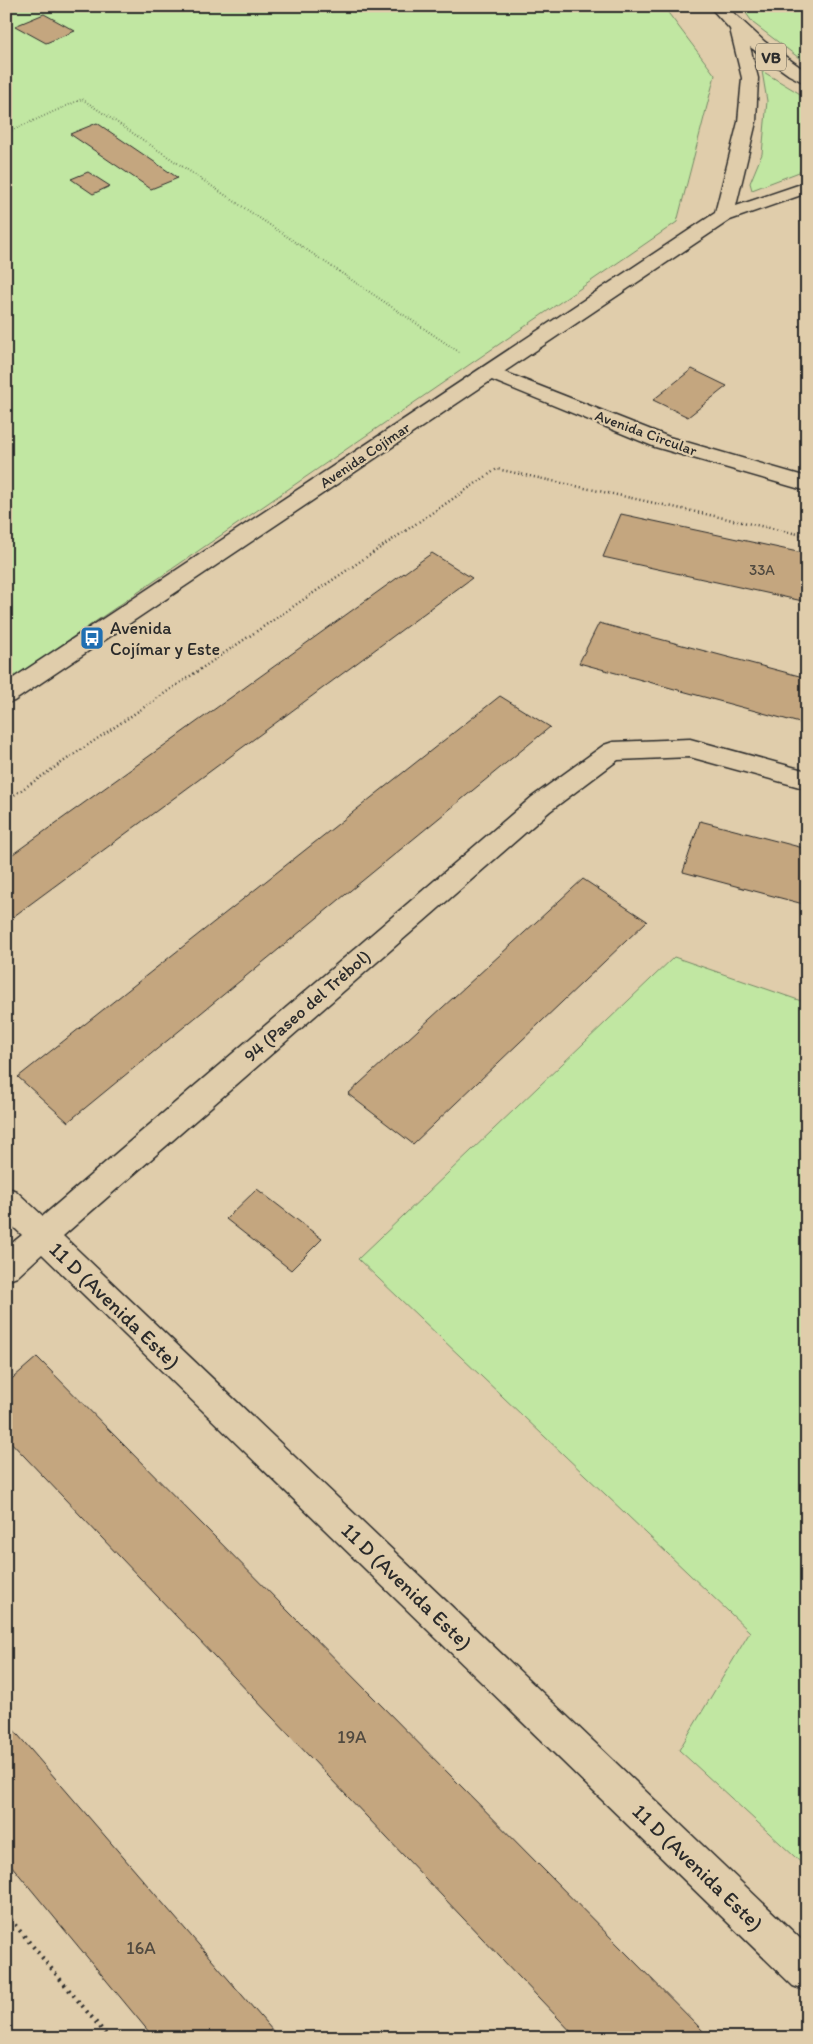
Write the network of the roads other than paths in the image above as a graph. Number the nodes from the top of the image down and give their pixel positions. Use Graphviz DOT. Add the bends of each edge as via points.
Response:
graph roads {
  1 [pos="717,6"];
  2 [pos="738,30"];
  3 [pos="807,79"];
  4 [pos="807,187"];
  5 [pos="724,216"];
  6 [pos="489,372"];
  7 [pos="807,484"];
  8 [pos="6,694"];
  9 [pos="807,780"];
  10 [pos="6,1200"];
  11 [pos="43,1235"];
  12 [pos="6,1267"];
  13 [pos="807,1972"];
  1 -- 2 [label="street, VB"];
  2 -- 3 [label="street, VB" via="773,58"];
  2 -- 5 [label="street" via="750,78 747,122"];
  4 -- 5 [label="street, Avenida Cojímar"];
  5 -- 6 [label="street, Avenida Cojímar"];
  6 -- 7 [label="street, Avenida Circular" via="662,442"];
  6 -- 8 [label="street, Avenida Cojímar"];
  9 -- 11 [label="street, 94 (Paseo del Trébol)" via="690,748 613,751 540,804"];
  10 -- 11 [label="street, 11 D (Avenida Este)"];
  11 -- 12 [label="street, 94 (Paseo del Trébol)"];
  11 -- 13 [label="street, 11 D (Avenida Este)"];
}
